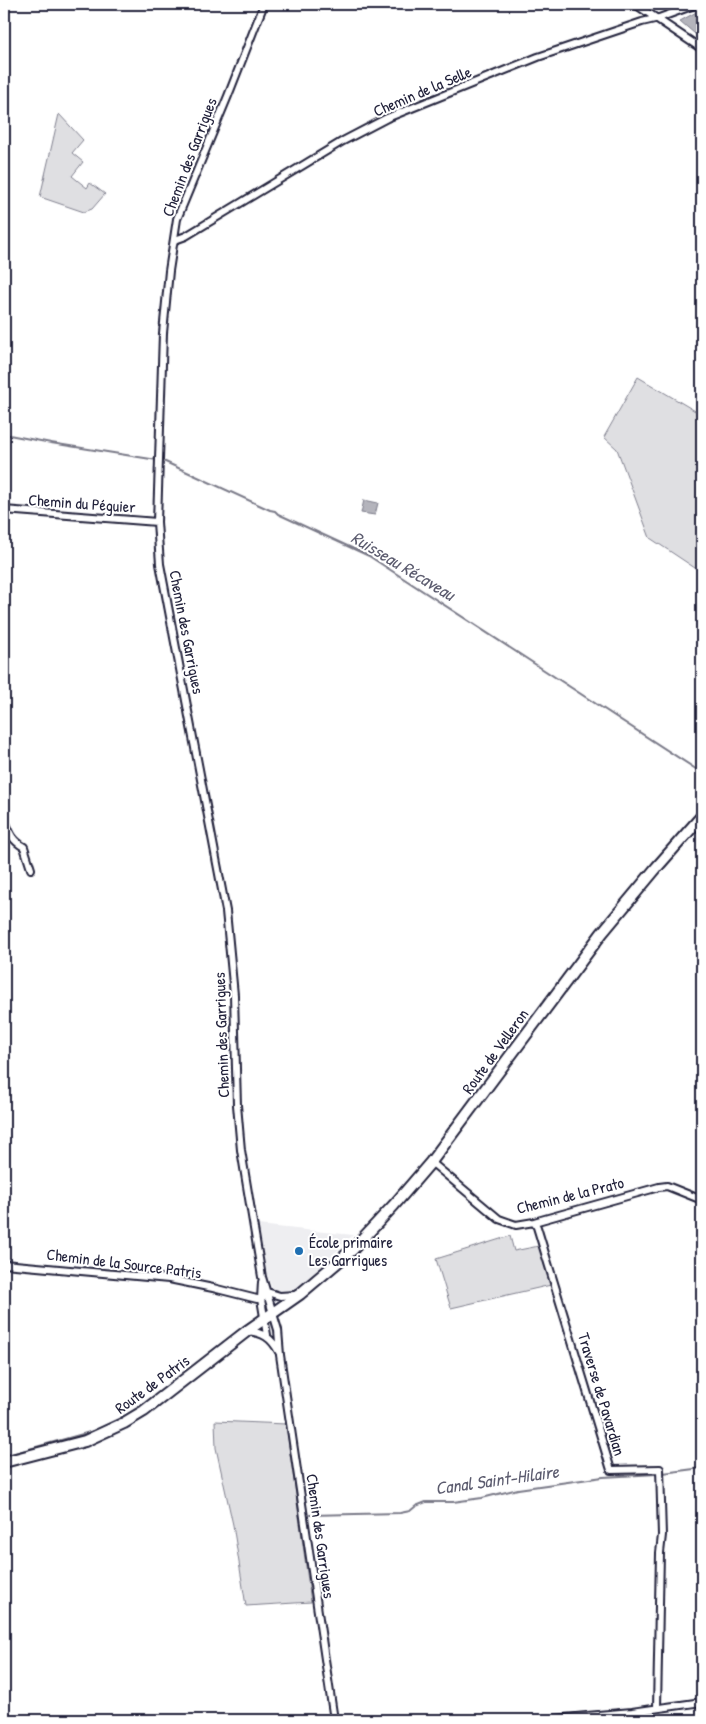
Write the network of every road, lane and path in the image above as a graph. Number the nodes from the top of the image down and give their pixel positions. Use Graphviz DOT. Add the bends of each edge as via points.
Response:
graph roads {
  1 [pos="264,4"];
  2 [pos="635,4"];
  3 [pos="697,4"];
  4 [pos="659,18"];
  5 [pos="702,48"];
  6 [pos="175,240"];
  7 [pos="4,510"];
  8 [pos="158,522"];
  9 [pos="702,816"];
  10 [pos="4,818"];
  11 [pos="31,869"];
  12 [pos="431,1162"];
  13 [pos="702,1200"];
  14 [pos="534,1222"];
  15 [pos="4,1264"];
  16 [pos="262,1277"];
  17 [pos="268,1293"];
  18 [pos="300,1294"];
  19 [pos="261,1299"];
  20 [pos="273,1313"];
  21 [pos="264,1320"];
  22 [pos="247,1331"];
  23 [pos="267,1336"];
  24 [pos="280,1355"];
  25 [pos="4,1462"];
  26 [pos="702,1702"];
  27 [pos="657,1708"];
  28 [pos="334,1720"];
  29 [pos="542,1720"];
  1 -- 6 [label="street, Chemin des Garrigues" via="178,219"];
  2 -- 4 [label="street"];
  3 -- 4 [label="street, Chemin de la Selle"];
  4 -- 5 [label="street"];
  4 -- 6 [label="street, Chemin de la Selle" via="538,57 387,118"];
  6 -- 8 [label="street, Chemin des Garrigues" via="164,333"];
  7 -- 8 [label="street, Chemin du Péguier"];
  8 -- 16 [label="street, Chemin des Garrigues" via="160,564 226,911 234,986 241,1150"];
  9 -- 12 [label="main road, Route de Velleron" via="602,933"];
  10 -- 11 [label="street" via="10,835 24,847"];
  12 -- 14 [label="street, Chemin de la Prato" via="499,1219 516,1225"];
  12 -- 18 [label="main road, Route de Velleron" via="352,1250"];
  13 -- 14 [label="street, Chemin de la Prato" via="666,1186"];
  14 -- 27 [label="street, Traverse de Pavardian" via="610,1470 660,1469 662,1534"];
  15 -- 19 [label="street, Chemin de la Source Patris" via="169,1280"];
  16 -- 17 [label="street, Chemin des Garrigues"];
  16 -- 19 [label="street, Chemin des Garrigues"];
  17 -- 18 [label="street" via="280,1296"];
  17 -- 19 [label="street"];
  17 -- 20 [label="street, Chemin des Garrigues"];
  18 -- 20 [label="main road, Route de Patris"];
  19 -- 21 [label="street, Chemin des Garrigues"];
  20 -- 21 [label="main road, Route de Patris"];
  20 -- 24 [label="street, Chemin des Garrigues"];
  21 -- 22 [label="main road, Route de Patris"];
  21 -- 23 [label="street, Chemin des Garrigues"];
  22 -- 23 [label="street"];
  22 -- 25 [label="main road, Route de Patris" via="151,1406 124,1423 84,1441"];
  23 -- 24 [label="street, Chemin des Garrigues"];
  24 -- 28 [label="street, Chemin des Garrigues"];
  26 -- 27 [label="street"];
  27 -- 29 [label="street"];
}
